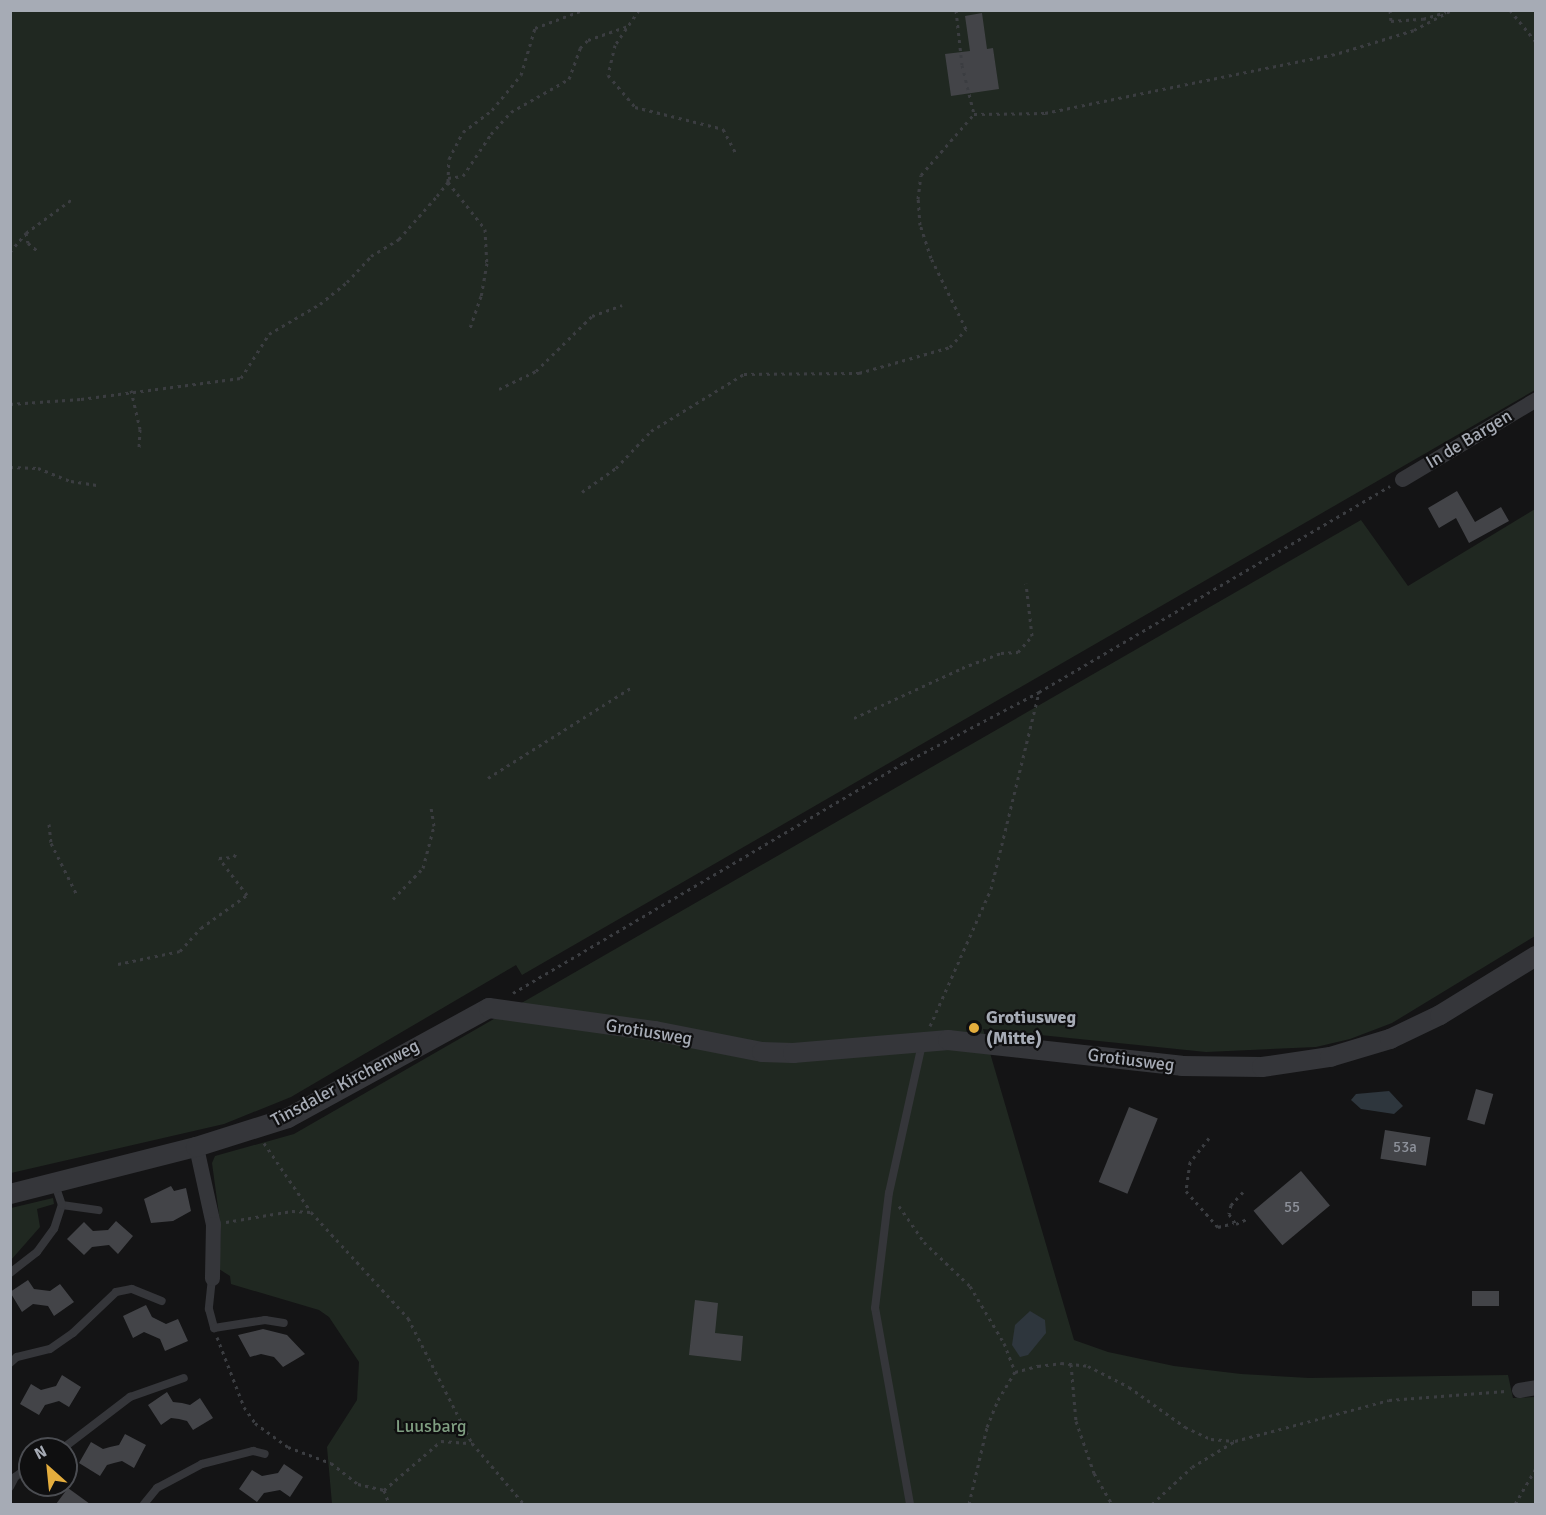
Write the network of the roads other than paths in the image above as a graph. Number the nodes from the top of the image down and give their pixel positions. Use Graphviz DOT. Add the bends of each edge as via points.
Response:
graph roads {
  1 [pos="1536,399"];
  2 [pos="1402,479"];
  3 [pos="1536,956"];
  4 [pos="489,1008"];
  5 [pos="923,1042"];
  6 [pos="196,1147"];
  7 [pos="55,1184"];
  8 [pos="10,1194"];
  9 [pos="62,1205"];
  10 [pos="99,1210"];
  11 [pos="10,1274"];
  12 [pos="212,1278"];
  13 [pos="162,1301"];
  14 [pos="284,1323"];
  15 [pos="10,1363"];
  16 [pos="184,1378"];
  17 [pos="1536,1387"];
  18 [pos="1519,1390"];
  19 [pos="78,1437"];
  20 [pos="264,1454"];
  21 [pos="144,1504"];
  22 [pos="910,1504"];
  1 -- 2 [label="street, In de Bargen"];
  3 -- 5 [label="street, Grotiusweg" via="1414,1029 1359,1050 1286,1064 1182,1066 948,1040"];
  4 -- 5 [label="street, Grotiusweg" via="655,1031 762,1052"];
  4 -- 6 [label="street, Tinsdaler Kirchenweg" via="288,1118"];
  5 -- 22 [label="lane" via="889,1193 875,1308"];
  6 -- 7 [label="street, Tinsdaler Kirchenweg"];
  6 -- 12 [label="street" via="213,1224"];
  7 -- 8 [label="street, Tinsdaler Kirchenweg"];
  7 -- 9 [label="lane"];
  9 -- 10 [label="lane"];
  9 -- 11 [label="lane" via="49,1237"];
  12 -- 14 [label="lane" via="209,1310 214,1328 265,1320"];
  13 -- 15 [label="lane" via="132,1289 116,1292 73,1333 50,1348 16,1357"];
  16 -- 19 [label="lane" via="130,1397"];
  17 -- 18 [label="street"];
  20 -- 21 [label="lane" via="253,1451 202,1464 157,1488"];
}
